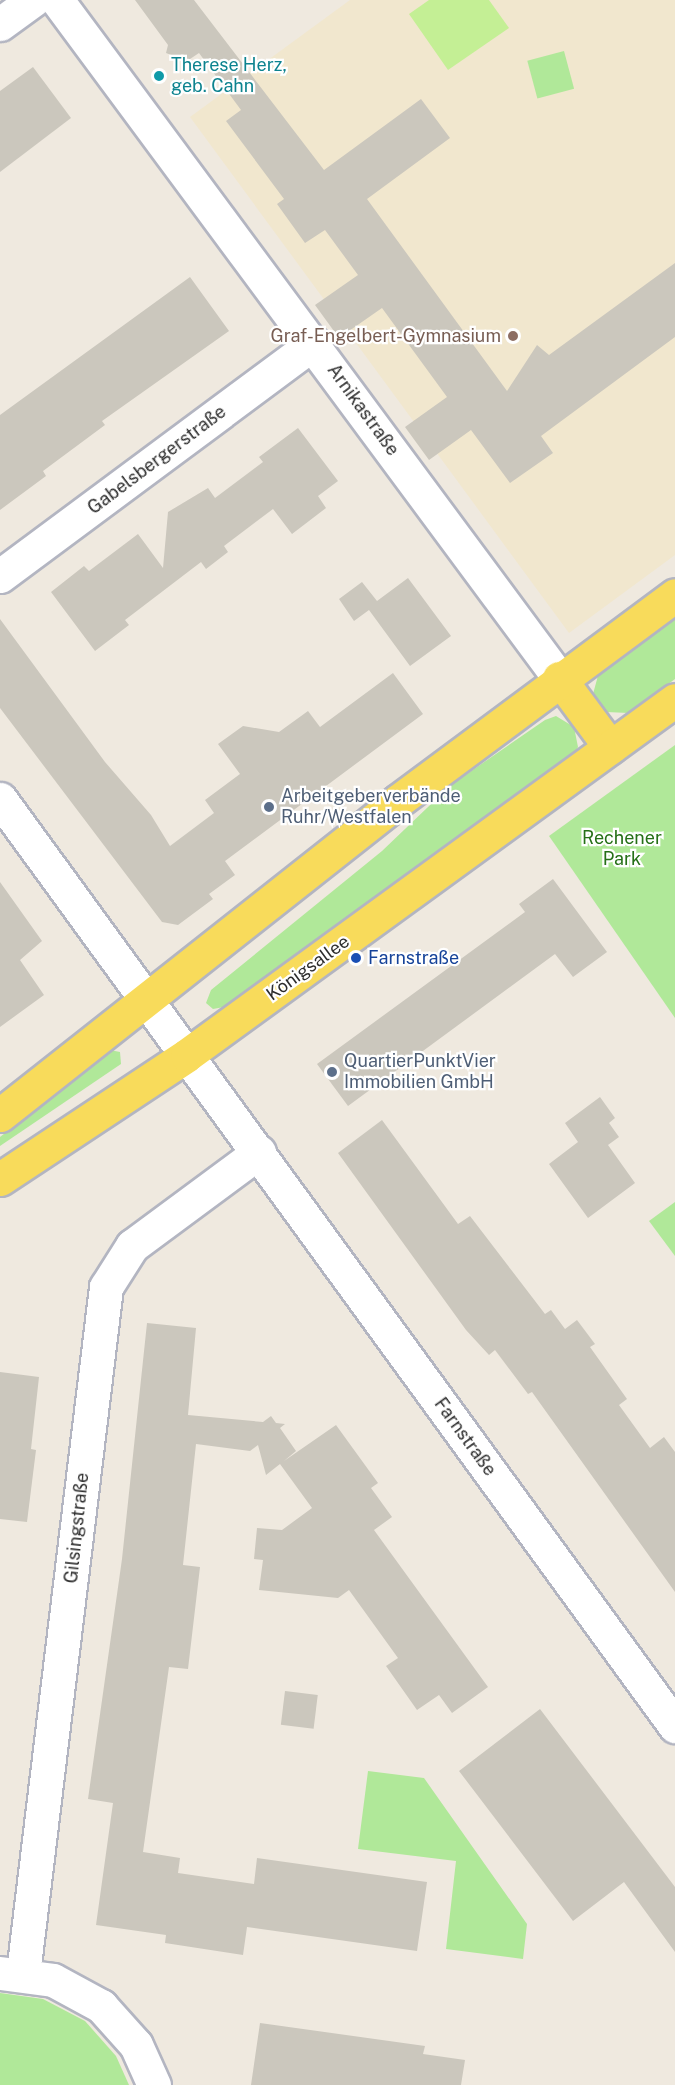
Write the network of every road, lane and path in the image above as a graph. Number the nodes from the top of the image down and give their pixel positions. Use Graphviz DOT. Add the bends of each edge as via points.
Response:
graph roads {
  1 [pos="33,0"];
  2 [pos="57,0"];
  3 [pos="0,24"];
  4 [pos="314,343"];
  5 [pos="0,576"];
  6 [pos="675,595"];
  7 [pos="559,678"];
  8 [pos="675,700"];
  9 [pos="610,747"];
  10 [pos="0,799"];
  11 [pos="147,1000"];
  12 [pos="187,1055"];
  13 [pos="0,1115"];
  14 [pos="259,1152"];
  15 [pos="0,1179"];
  16 [pos="675,1726"];
  17 [pos="11,1973"];
  18 [pos="154,2085"];
  1 -- 3 [label="street"];
  2 -- 4 [label="street, Arnikastraße"];
  4 -- 5 [label="street, Gabelsbergerstraße"];
  4 -- 7 [label="street, Arnikastraße"];
  6 -- 7 [label="main road"];
  7 -- 9 [label="main road"];
  7 -- 11 [label="main road"];
  8 -- 9 [label="main road, Königsallee"];
  9 -- 12 [label="main road, Königsallee"];
  10 -- 11 [label="street, Farnstraße"];
  11 -- 12 [label="street, Farnstraße"];
  11 -- 13 [label="main road"];
  12 -- 14 [label="street, Farnstraße"];
  12 -- 15 [label="main road, Königsallee"];
  14 -- 16 [label="street, Farnstraße"];
  14 -- 17 [label="street, Gilsingstraße" via="132,1246 106,1287"];
  17 -- 18 [label="street" via="70,1986 101,2006 136,2045"];
}
